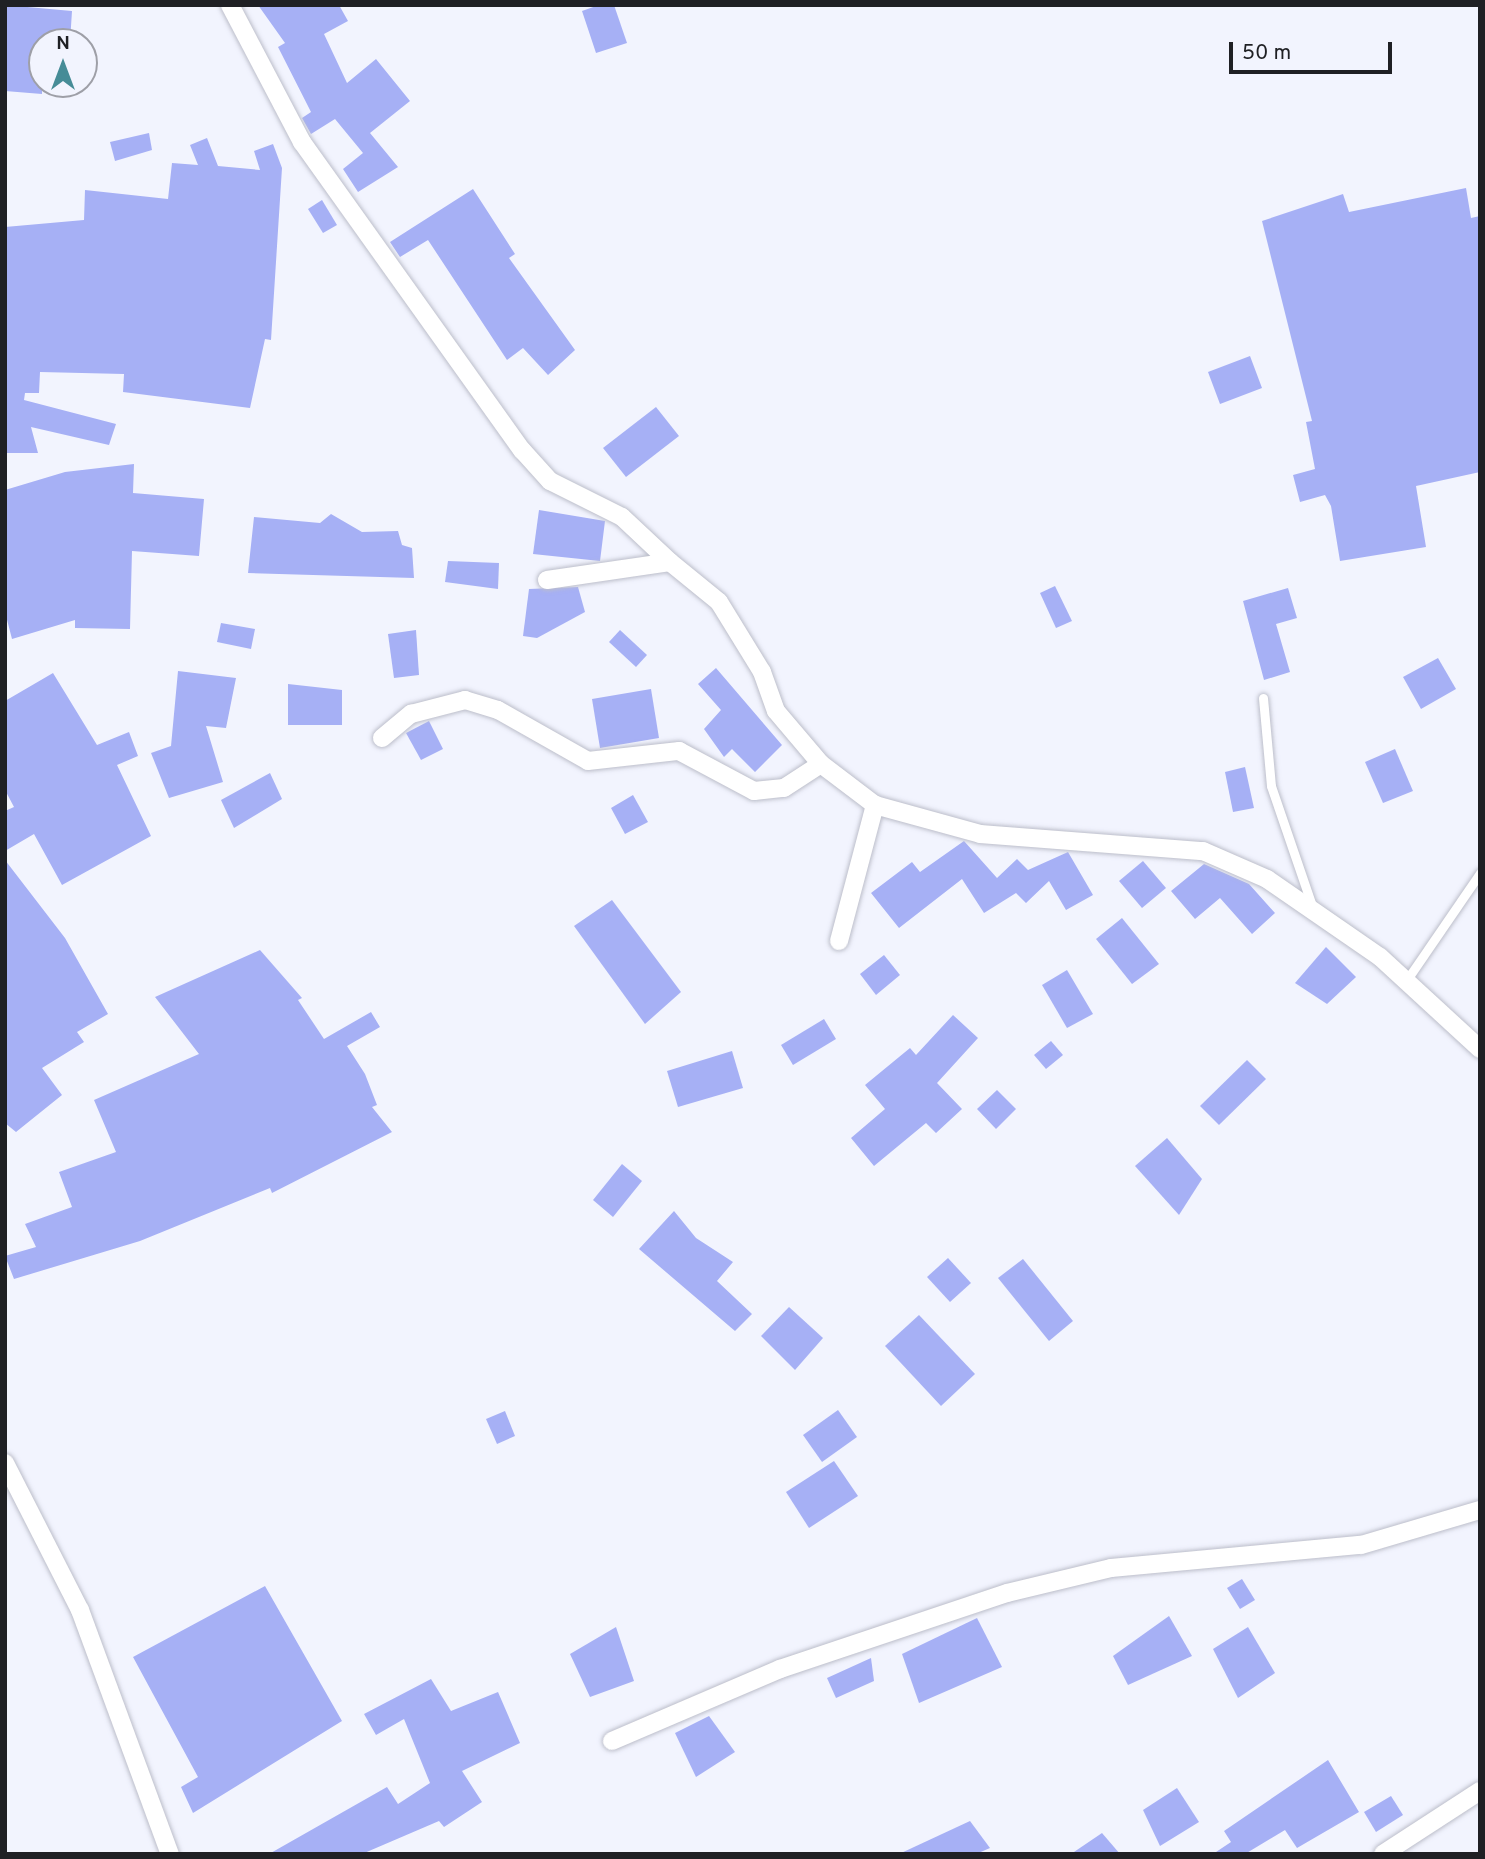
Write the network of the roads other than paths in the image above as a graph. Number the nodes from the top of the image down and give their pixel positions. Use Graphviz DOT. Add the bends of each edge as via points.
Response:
graph roads {
  1 [pos="230,5"];
  2 [pos="670,562"];
  3 [pos="547,580"];
  4 [pos="1263,698"];
  5 [pos="382,738"];
  6 [pos="821,764"];
  7 [pos="875,805"];
  8 [pos="1480,873"];
  9 [pos="1314,911"];
  10 [pos="839,941"];
  11 [pos="1406,981"];
  12 [pos="1480,1049"];
  13 [pos="5,1463"];
  14 [pos="1480,1510"];
  15 [pos="612,1741"];
  16 [pos="1480,1791"];
  17 [pos="170,1854"];
  18 [pos="1382,1854"];
  1 -- 2 [label="street" via="302,142 522,450 550,481 622,517"];
  2 -- 3 [label="street"];
  2 -- 6 [label="street" via="719,602 762,672 776,711"];
  4 -- 9 [label="lane" via="1281,829"];
  5 -- 6 [label="street" via="411,714 465,700 498,710 587,761 678,751 754,790 785,788"];
  6 -- 7 [label="street"];
  7 -- 9 [label="street" via="980,834 1216,855"];
  7 -- 10 [label="street"];
  8 -- 11 [label="lane"];
  9 -- 11 [label="street"];
  11 -- 12 [label="street"];
  13 -- 17 [label="street" via="80,1610"];
  14 -- 15 [label="street" via="1360,1545 1111,1568 1007,1593 780,1669"];
  16 -- 18 [label="street"];
}
